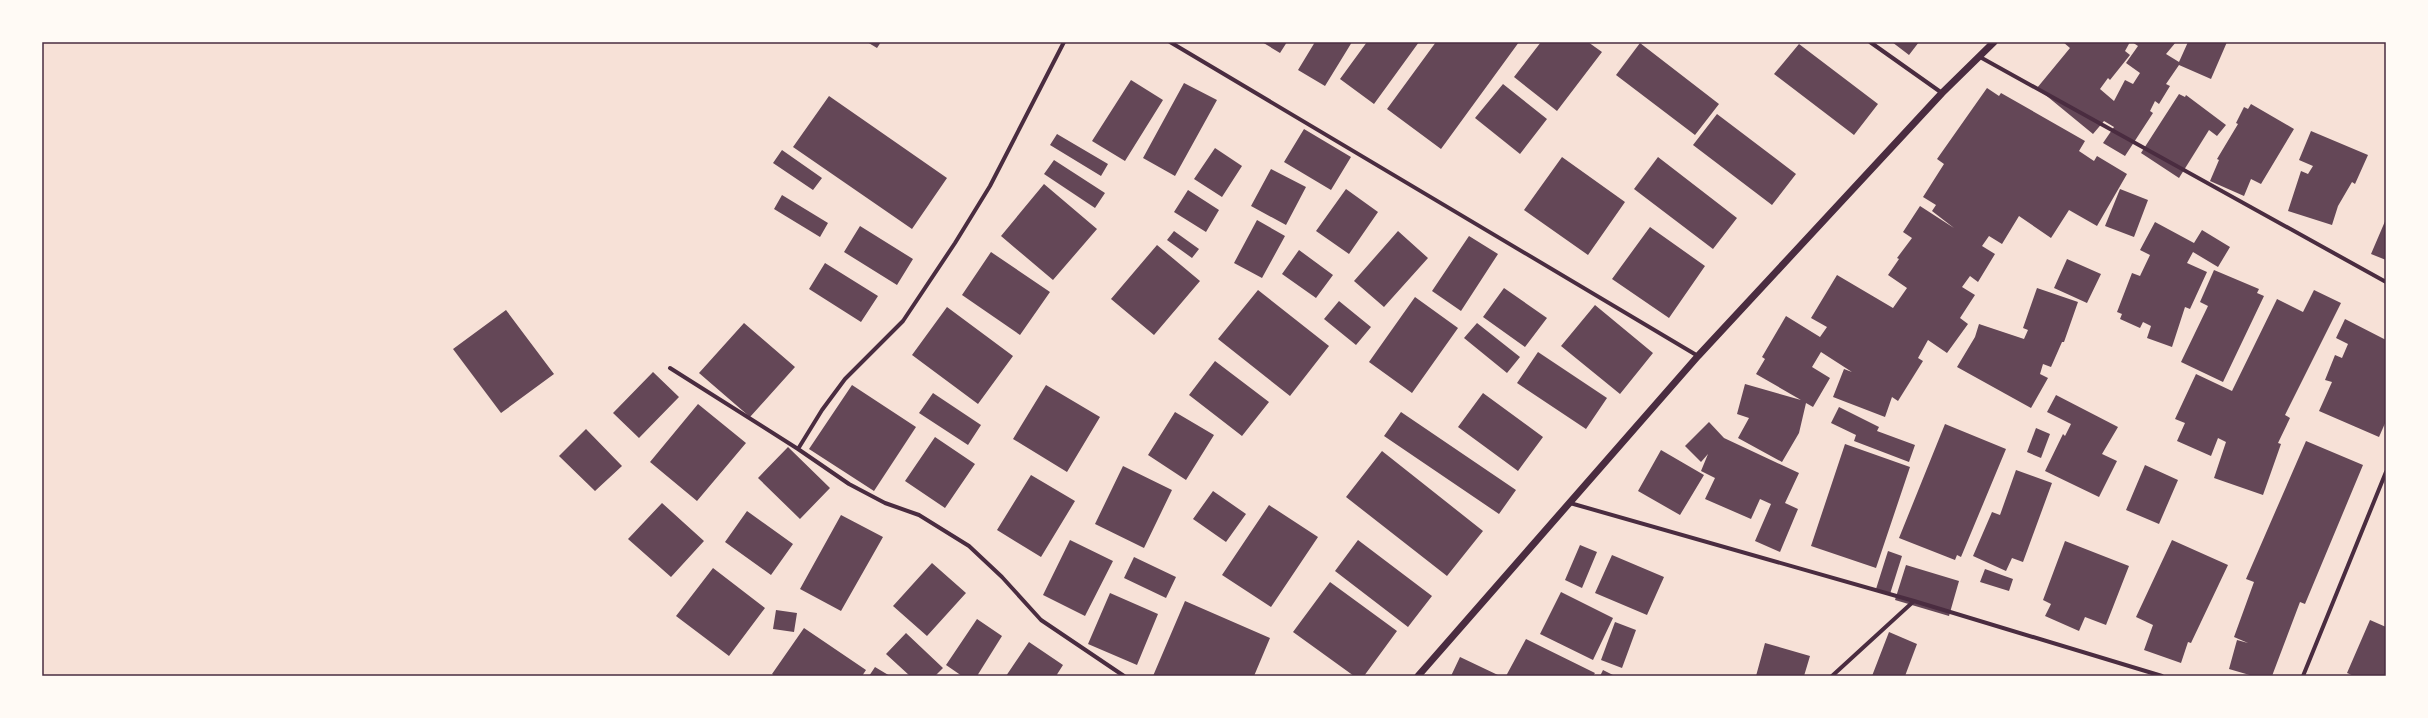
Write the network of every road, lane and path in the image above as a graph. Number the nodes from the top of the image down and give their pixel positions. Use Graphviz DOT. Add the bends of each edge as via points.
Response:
graph roads {
  1 [pos="1064,42"];
  2 [pos="1170,42"];
  3 [pos="1870,42"];
  4 [pos="1994,42"];
  5 [pos="1980,56"];
  6 [pos="1942,93"];
  7 [pos="2386,282"];
  8 [pos="1698,356"];
  9 [pos="670,368"];
  10 [pos="798,449"];
  11 [pos="2386,472"];
  12 [pos="1570,503"];
  13 [pos="1914,600"];
  14 [pos="1124,676"];
  15 [pos="1418,676"];
  16 [pos="1832,676"];
  17 [pos="2162,676"];
  18 [pos="2303,676"];
  1 -- 10 [label="street" via="990,186 956,243 903,321 845,379"];
  2 -- 8 [label="street"];
  3 -- 6 [label="street"];
  4 -- 5 [label="street"];
  5 -- 6 [label="street"];
  5 -- 7 [label="street"];
  6 -- 8 [label="street"];
  8 -- 12 [label="street"];
  9 -- 10 [label="street"];
  10 -- 14 [label="street" via="849,484 885,503 919,515 969,546 1002,577 1041,620"];
  11 -- 18 [label="street"];
  12 -- 13 [label="street"];
  12 -- 15 [label="street"];
  13 -- 16 [label="street"];
  13 -- 17 [label="street"];
}
